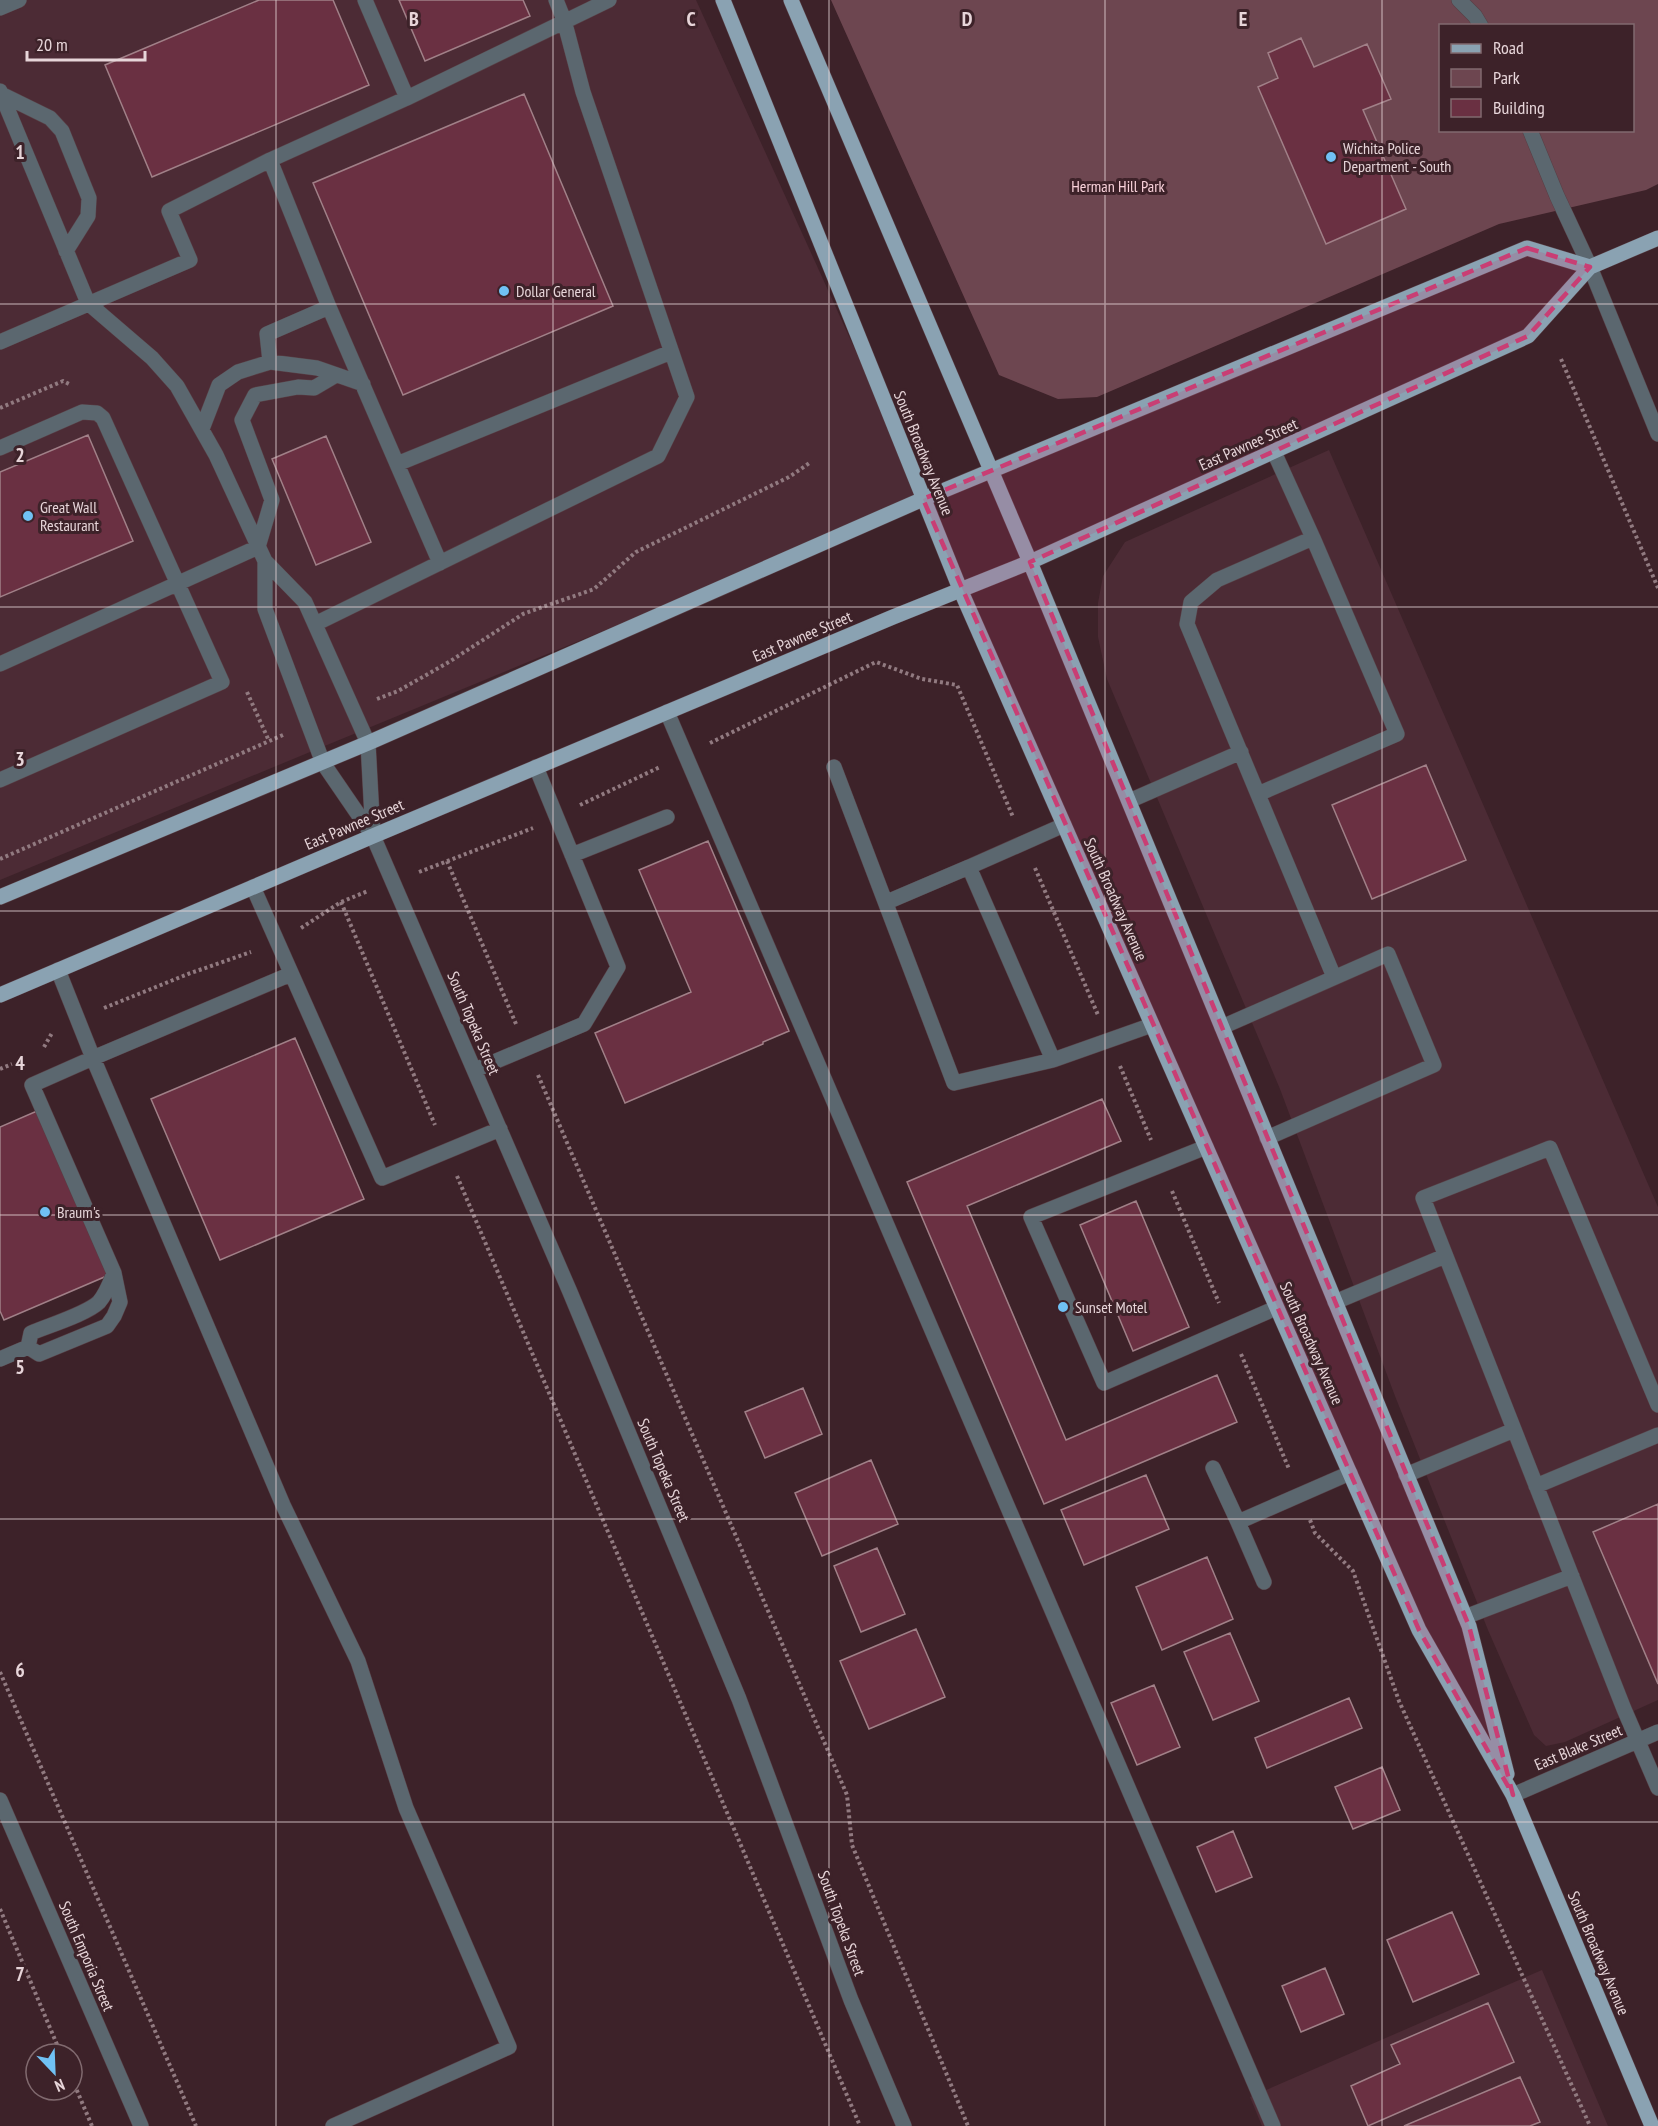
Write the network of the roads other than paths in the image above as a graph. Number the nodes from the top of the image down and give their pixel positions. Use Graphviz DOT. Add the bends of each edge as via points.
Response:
graph roads {
  1 [pos="19,0"];
  2 [pos="365,0"];
  3 [pos="556,0"];
  4 [pos="609,0"];
  5 [pos="723,0"];
  6 [pos="791,0"];
  7 [pos="1459,0"];
  8 [pos="0,8"];
  9 [pos="564,20"];
  10 [pos="1480,24"];
  11 [pos="1,92"];
  12 [pos="407,98"];
  13 [pos="1531,132"];
  14 [pos="270,160"];
  15 [pos="1658,238"];
  16 [pos="66,251"];
  17 [pos="1590,267"];
  18 [pos="88,303"];
  19 [pos="329,307"];
  20 [pos="0,342"];
  21 [pos="671,352"];
  22 [pos="270,362"];
  23 [pos="336,375"];
  24 [pos="363,384"];
  25 [pos="202,429"];
  26 [pos="1658,434"];
  27 [pos="0,448"];
  28 [pos="1274,452"];
  29 [pos="397,464"];
  30 [pos="992,472"];
  31 [pos="923,499"];
  32 [pos="1313,538"];
  33 [pos="261,554"];
  34 [pos="1030,562"];
  35 [pos="440,563"];
  36 [pos="178,585"];
  37 [pos="960,589"];
  38 [pos="315,624"];
  39 [pos="0,664"];
  40 [pos="667,712"];
  41 [pos="368,743"];
  42 [pos="1241,752"];
  43 [pos="323,763"];
  44 [pos="536,767"];
  45 [pos="834,767"];
  46 [pos="0,780"];
  47 [pos="1258,794"];
  48 [pos="1129,801"];
  49 [pos="668,817"];
  50 [pos="1064,825"];
  51 [pos="373,836"];
  52 [pos="572,855"];
  53 [pos="969,867"];
  54 [pos="253,887"];
  55 [pos="0,897"];
  56 [pos="887,902"];
  57 [pos="58,970"];
  58 [pos="291,974"];
  59 [pos="1334,977"];
  60 [pos="0,995"];
  61 [pos="1152,1025"];
  62 [pos="1222,1027"];
  63 [pos="93,1058"];
  64 [pos="1053,1060"];
  65 [pos="475,1070"];
  66 [pos="500,1129"];
  67 [pos="1267,1138"];
  68 [pos="1206,1147"];
  69 [pos="1445,1256"];
  70 [pos="114,1273"];
  71 [pos="1335,1302"];
  72 [pos="1276,1308"];
  73 [pos="28,1347"];
  74 [pos="0,1359"];
  75 [pos="1658,1406"];
  76 [pos="1514,1430"];
  77 [pos="1658,1435"];
  78 [pos="1213,1467"];
  79 [pos="1350,1473"];
  80 [pos="1406,1475"];
  81 [pos="1536,1486"];
  82 [pos="1238,1522"];
  83 [pos="1572,1576"];
  84 [pos="1264,1582"];
  85 [pos="1465,1617"];
  86 [pos="1658,1732"];
  87 [pos="1638,1741"];
  88 [pos="1658,1788"];
  89 [pos="1513,1795"];
  90 [pos="0,1800"];
  91 [pos="141,2126"];
  92 [pos="333,2126"];
  93 [pos="904,2126"];
  94 [pos="1273,2126"];
  95 [pos="1652,2126"];
  1 -- 8 [label="street"];
  2 -- 12 [label="street"];
  3 -- 9 [label="street"];
  4 -- 9 [label="street"];
  5 -- 31 [label="main road, South Broadway Avenue"];
  6 -- 30 [label="main road, South Broadway Avenue"];
  7 -- 10 [label="street"];
  9 -- 12 [label="street"];
  9 -- 21 [label="street" via="583,92"];
  11 -- 16 [label="street"];
  11 -- 16 [label="street" via="50,117 62,131 89,198 88,216"];
  12 -- 14 [label="street"];
  13 -- 17 [label="street"];
  14 -- 18 [label="street" via="169,211 190,260"];
  14 -- 19 [label="street"];
  15 -- 17 [label="main road, East Pawnee Street"];
  16 -- 18 [label="street"];
  17 -- 26 [label="street"];
  17 -- 28 [label="main road, East Pawnee Street" via="1528,336"];
  17 -- 30 [label="main road" via="1527,248"];
  18 -- 20 [label="street"];
  18 -- 25 [label="street" via="152,358 177,386"];
  19 -- 22 [label="street" via="267,334"];
  19 -- 24 [label="street"];
  21 -- 29 [label="street"];
  21 -- 35 [label="street" via="687,397 658,456"];
  22 -- 23 [label="street"];
  22 -- 25 [label="street" via="238,372 219,385"];
  23 -- 24 [label="street"];
  23 -- 33 [label="street" via="314,388 255,395 242,420 272,500"];
  24 -- 29 [label="street"];
  25 -- 33 [label="street"];
  27 -- 36 [label="street" via="82,412 97,413 103,418"];
  28 -- 32 [label="street"];
  28 -- 34 [label="main road, East Pawnee Street"];
  29 -- 35 [label="street"];
  30 -- 31 [label="main road"];
  30 -- 34 [label="main road, South Broadway Avenue"];
  31 -- 37 [label="main road, South Broadway Avenue"];
  31 -- 41 [label="main road"];
  32 -- 42 [label="street" via="1217,580 1191,602 1187,624"];
  32 -- 47 [label="street" via="1397,734"];
  33 -- 36 [label="street"];
  33 -- 38 [label="street" via="305,602"];
  33 -- 43 [label="street" via="265,609"];
  34 -- 37 [label="main road, East Pawnee Street"];
  34 -- 48 [label="main road, South Broadway Avenue"];
  35 -- 38 [label="street"];
  36 -- 39 [label="street"];
  36 -- 46 [label="street" via="222,682"];
  37 -- 40 [label="main road, East Pawnee Street"];
  37 -- 50 [label="main road, South Broadway Avenue"];
  38 -- 41 [label="street"];
  40 -- 44 [label="main road, East Pawnee Street"];
  40 -- 94 [label="street"];
  41 -- 43 [label="main road"];
  41 -- 51 [label="street"];
  42 -- 47 [label="street"];
  42 -- 48 [label="street"];
  43 -- 51 [label="street"];
  43 -- 55 [label="main road"];
  44 -- 51 [label="main road, East Pawnee Street"];
  44 -- 52 [label="street"];
  45 -- 56 [label="street"];
  47 -- 59 [label="street"];
  48 -- 62 [label="main road, South Broadway Avenue"];
  49 -- 52 [label="street"];
  50 -- 53 [label="street"];
  50 -- 61 [label="main road, South Broadway Avenue"];
  51 -- 54 [label="main road, East Pawnee Street"];
  51 -- 65 [label="street, South Topeka Street"];
  52 -- 65 [label="street" via="618,967 584,1024"];
  53 -- 56 [label="street"];
  53 -- 64 [label="street"];
  54 -- 57 [label="main road, East Pawnee Street"];
  54 -- 58 [label="street"];
  56 -- 64 [label="street" via="954,1083"];
  57 -- 60 [label="main road, East Pawnee Street"];
  57 -- 63 [label="street"];
  58 -- 63 [label="street"];
  58 -- 66 [label="street" via="382,1178"];
  59 -- 62 [label="street"];
  59 -- 67 [label="street" via="1388,954 1434,1065"];
  61 -- 64 [label="street"];
  61 -- 68 [label="main road, South Broadway Avenue"];
  62 -- 67 [label="main road, South Broadway Avenue"];
  63 -- 70 [label="street" via="32,1085"];
  63 -- 92 [label="street" via="283,1505 358,1661 405,1808 509,2047"];
  65 -- 66 [label="street, South Topeka Street"];
  66 -- 93 [label="street, South Topeka Street" via="739,1699 851,2000"];
  67 -- 71 [label="main road, South Broadway Avenue"];
  68 -- 72 [label="main road, South Broadway Avenue"];
  68 -- 72 [label="street" via="1031,1217 1104,1383"];
  69 -- 71 [label="street"];
  69 -- 75 [label="street" via="1423,1198 1550,1148"];
  69 -- 76 [label="street"];
  70 -- 73 [label="street" via="98,1303 31,1333"];
  70 -- 73 [label="street" via="120,1302 107,1326 39,1354"];
  71 -- 80 [label="main road, South Broadway Avenue"];
  72 -- 79 [label="main road, South Broadway Avenue"];
  73 -- 74 [label="street"];
  76 -- 80 [label="street"];
  76 -- 81 [label="street"];
  77 -- 81 [label="street"];
  78 -- 82 [label="street"];
  79 -- 82 [label="street"];
  79 -- 89 [label="main road, South Broadway Avenue" via="1419,1630"];
  80 -- 85 [label="main road, South Broadway Avenue"];
  81 -- 83 [label="street"];
  82 -- 84 [label="street"];
  83 -- 85 [label="street"];
  83 -- 87 [label="street"];
  85 -- 89 [label="main road, South Broadway Avenue"];
  86 -- 87 [label="street, East Blake Street"];
  87 -- 88 [label="street"];
  87 -- 89 [label="street, East Blake Street"];
  89 -- 95 [label="main road, South Broadway Avenue"];
  90 -- 91 [label="street, South Emporia Street"];
}
